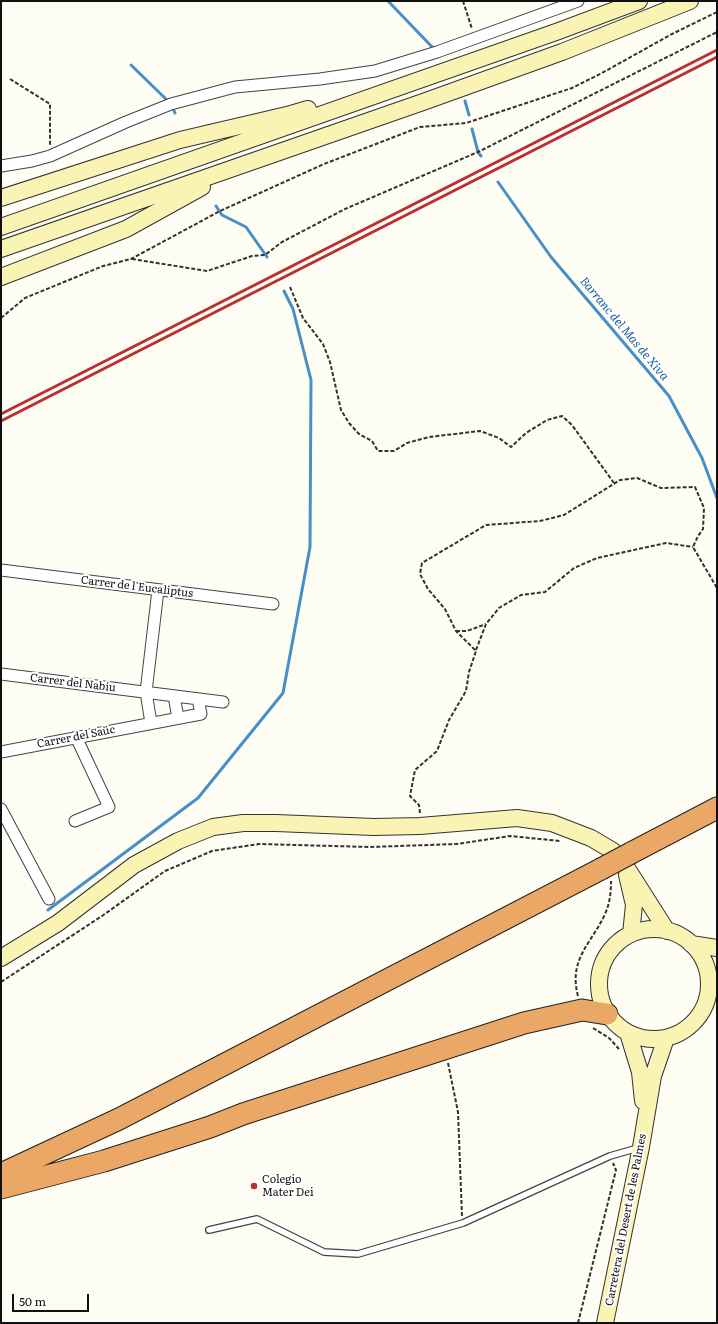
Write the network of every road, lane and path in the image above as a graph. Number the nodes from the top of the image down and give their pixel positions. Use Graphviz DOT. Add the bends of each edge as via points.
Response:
graph roads {
  1 [pos="463,1"];
  2 [pos="578,1"];
  3 [pos="639,1"];
  4 [pos="690,1"];
  5 [pos="717,12"];
  6 [pos="556,32"];
  7 [pos="717,32"];
  8 [pos="475,38"];
  9 [pos="10,79"];
  10 [pos="423,102"];
  11 [pos="50,156"];
  12 [pos="1,166"];
  13 [pos="1,198"];
  14 [pos="1,227"];
  15 [pos="1,249"];
  16 [pos="269,252"];
  17 [pos="270,256"];
  18 [pos="131,259"];
  19 [pos="1,277"];
  20 [pos="290,287"];
  21 [pos="1,318"];
  22 [pos="614,483"];
  23 [pos="693,547"];
  24 [pos="1,570"];
  25 [pos="717,588"];
  26 [pos="158,590"];
  27 [pos="273,604"];
  28 [pos="486,624"];
  29 [pos="456,631"];
  30 [pos="476,651"];
  31 [pos="1,674"];
  32 [pos="146,692"];
  33 [pos="174,696"];
  34 [pos="198,699"];
  35 [pos="223,702"];
  36 [pos="178,718"];
  37 [pos="151,723"];
  38 [pos="76,737"];
  39 [pos="1,752"];
  40 [pos="717,808"];
  41 [pos="1,809"];
  42 [pos="75,821"];
  43 [pos="420,826"];
  44 [pos="628,859"];
  45 [pos="49,899"];
  46 [pos="667,930"];
  47 [pos="631,934"];
  48 [pos="691,944"];
  49 [pos="717,948"];
  50 [pos="1,958"];
  51 [pos="713,982"];
  52 [pos="607,1014"];
  53 [pos="628,1033"];
  54 [pos="666,1038"];
  55 [pos="445,1048"];
  56 [pos="645,1116"];
  57 [pos="641,1147"];
  58 [pos="610,1156"];
  59 [pos="69,1170"];
  60 [pos="1,1174"];
  61 [pos="1,1188"];
  62 [pos="23,1189"];
  63 [pos="463,1223"];
  64 [pos="210,1230"];
  65 [pos="578,1323"];
  66 [pos="605,1323"];
  1 -- 8 [label="path"];
  2 -- 8 [label="street"];
  3 -- 6 [label="main road"];
  4 -- 10 [label="main road" via="562,52"];
  5 -- 18 [label="path" via="572,88 466,123 420,128 324,164 220,211"];
  6 -- 13 [label="main road" via="291,114 180,140"];
  6 -- 14 [label="main road"];
  7 -- 16 [label="path" via="478,152 345,209 282,242"];
  8 -- 11 [label="street" via="375,71 235,87 171,104"];
  9 -- 11 [label="path" via="50,104"];
  10 -- 15 [label="main road"];
  10 -- 19 [label="main road" via="200,188 126,229"];
  11 -- 12 [label="street"];
  16 -- 17 [label="path"];
  16 -- 18 [label="path" via="207,272"];
  18 -- 21 [label="path" via="103,266 25,298"];
  20 -- 22 [label="path" via="303,318 323,344 330,362 340,410 359,434 372,441 378,451 394,451 406,443 429,437 480,431 512,447 526,433 547,420 562,416 572,425"];
  22 -- 23 [label="path" via="637,478 661,488 695,487 704,508 703,529"];
  22 -- 29 [label="path" via="564,515 540,521 486,525 422,563 420,574 428,589 445,609"];
  23 -- 25 [label="path"];
  23 -- 28 [label="path" via="666,543 597,558 574,568 545,592 521,595 499,608"];
  24 -- 26 [label="street, Carrer de l'Eucaliptus"];
  26 -- 27 [label="street, Carrer de l'Eucaliptus"];
  26 -- 32 [label="street"];
  28 -- 29 [label="path" via="467,631"];
  28 -- 30 [label="path"];
  29 -- 30 [label="path"];
  30 -- 43 [label="path" via="466,691 449,720 437,751 415,770 410,796 419,805"];
  31 -- 32 [label="street, Carrer del Nabiu"];
  32 -- 33 [label="street, Carrer del Nabiu"];
  32 -- 37 [label="street"];
  33 -- 34 [label="street, Carrer del Nabiu"];
  33 -- 36 [label="street"];
  34 -- 35 [label="street, Carrer del Nabiu"];
  34 -- 36 [label="street, Carrer del Saüc" via="201,714"];
  36 -- 37 [label="street, Carrer del Saüc"];
  37 -- 38 [label="street, Carrer del Saüc"];
  38 -- 39 [label="street, Carrer del Saüc"];
  38 -- 42 [label="street" via="109,807"];
  40 -- 44 [label="highway"];
  41 -- 45 [label="street"];
  43 -- 44 [label="main road" via="517,818 552,823 591,838"];
  43 -- 50 [label="main road" via="243,823 213,828 178,842 134,865 58,922"];
  44 -- 46 [label="main road"];
  44 -- 47 [label="main road" via="634,905"];
  44 -- 60 [label="highway, bridge" via="601,869 119,1119"];
  46 -- 47 [label="main road" via="649,929"];
  46 -- 48 [label="main road"];
  47 -- 52 [label="main road" via="615,944 604,960 598,978 600,997"];
  48 -- 49 [label="main road"];
  48 -- 51 [label="main road" via="701,956"];
  51 -- 54 [label="main road" via="706,1003 696,1019 683,1031"];
  52 -- 53 [label="main road" via="616,1025"];
  52 -- 55 [label="highway" via="582,1010 555,1015"];
  53 -- 54 [label="main road" via="640,1038"];
  53 -- 56 [label="main road, Carretera del Desert de les Palmes" via="640,1072"];
  54 -- 56 [label="main road, Carretera del Desert de les Palmes" via="653,1076"];
  55 -- 59 [label="highway" via="112,1159"];
  55 -- 63 [label="path" via="458,1112"];
  56 -- 57 [label="main road, Carretera del Desert de les Palmes"];
  57 -- 58 [label="lane"];
  57 -- 66 [label="main road, Carretera del Desert de les Palmes"];
  58 -- 63 [label="lane"];
  58 -- 65 [label="path" via="616,1170"];
  59 -- 61 [label="highway"];
  59 -- 62 [label="lane"];
  63 -- 64 [label="lane" via="358,1254 324,1252 257,1219"];
}
